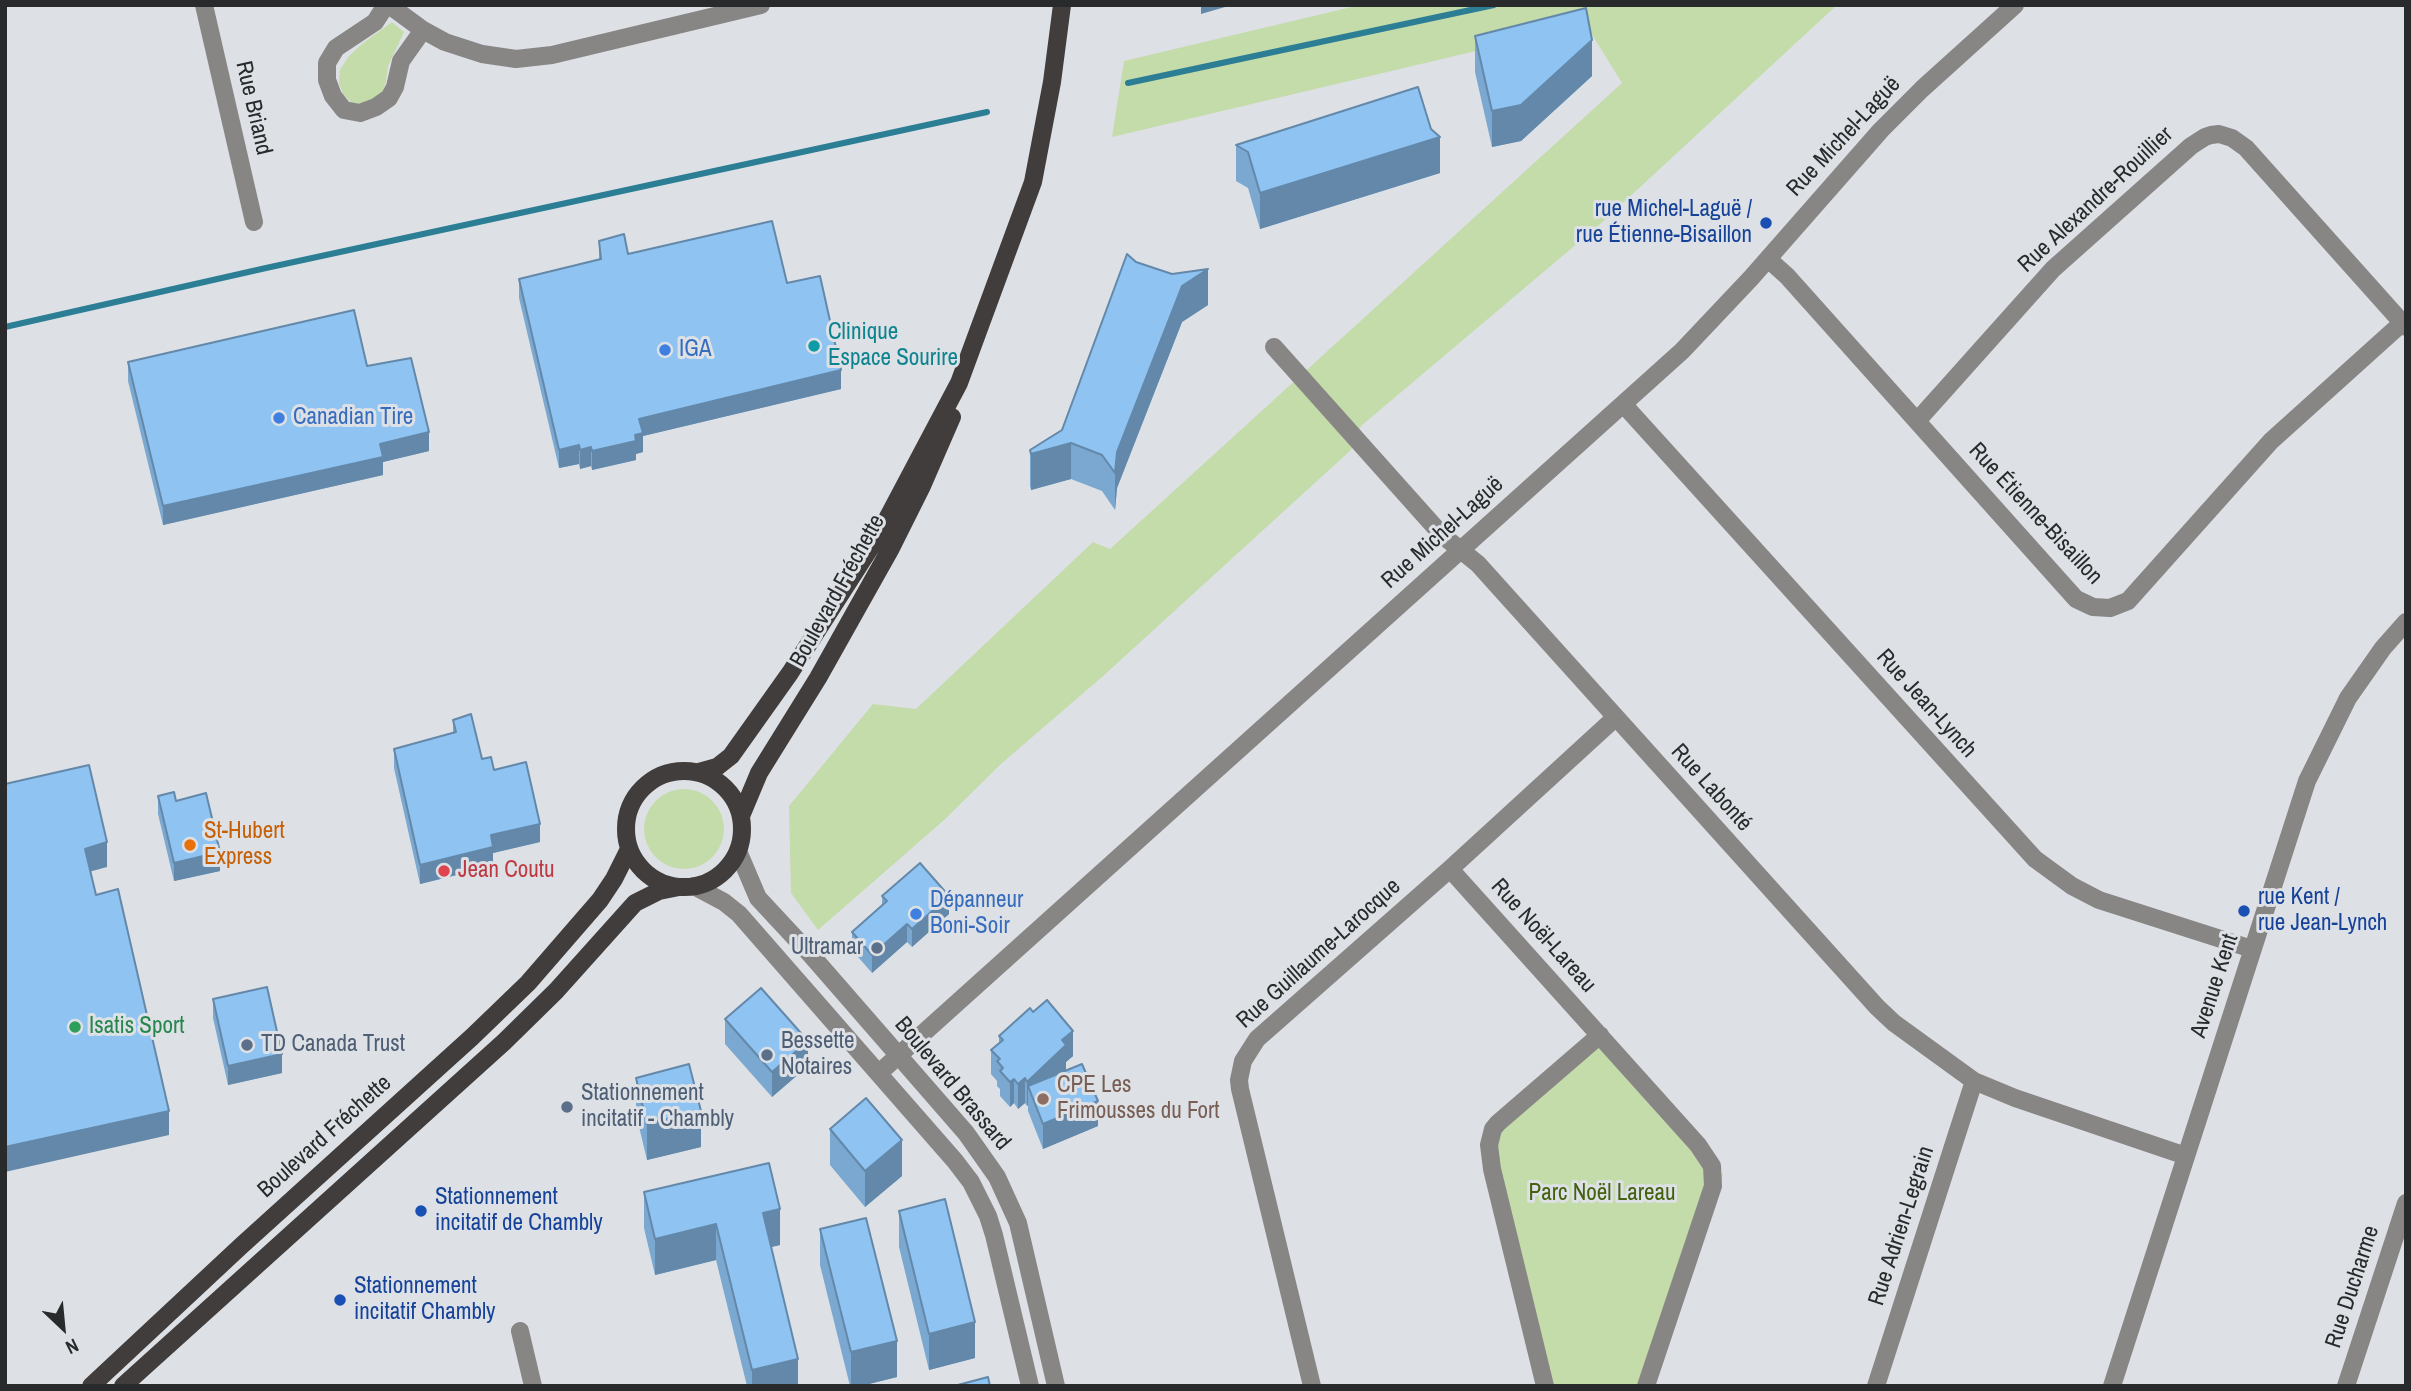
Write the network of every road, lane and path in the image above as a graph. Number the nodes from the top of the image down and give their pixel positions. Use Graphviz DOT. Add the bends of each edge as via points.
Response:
graph roads {
  1 [pos="204,5"];
  2 [pos="388,5"];
  3 [pos="761,5"];
  4 [pos="1062,5"];
  5 [pos="2015,5"];
  6 [pos="423,30"];
  7 [pos="254,222"];
  8 [pos="1768,259"];
  9 [pos="2404,325"];
  10 [pos="1274,347"];
  11 [pos="959,383"];
  12 [pos="1624,405"];
  13 [pos="1917,421"];
  14 [pos="1460,551"];
  15 [pos="2406,622"];
  16 [pos="1615,718"];
  17 [pos="699,772"];
  18 [pos="741,816"];
  19 [pos="629,849"];
  20 [pos="738,851"];
  21 [pos="1450,869"];
  22 [pos="687,886"];
  23 [pos="2252,949"];
  24 [pos="1600,1035"];
  25 [pos="899,1056"];
  26 [pos="878,1073"];
  27 [pos="1974,1081"];
  28 [pos="2186,1156"];
  29 [pos="2406,1203"];
  30 [pos="520,1331"];
  31 [pos="91,1386"];
  32 [pos="123,1386"];
  33 [pos="533,1386"];
  34 [pos="1030,1386"];
  35 [pos="1056,1386"];
  36 [pos="1312,1386"];
  37 [pos="1545,1386"];
  38 [pos="1646,1386"];
  39 [pos="1876,1386"];
  40 [pos="2112,1386"];
  41 [pos="2346,1386"];
  1 -- 7 [label="street, Rue Briand"];
  2 -- 6 [label="street"];
  2 -- 6 [label="street" via="375,22 336,48 327,63 327,80 344,110 360,113 389,99 401,61"];
  3 -- 6 [label="street" via="527,59 482,54"];
  4 -- 11 [label="main road, Boulevard Fréchette" via="1033,183"];
  5 -- 8 [label="street, Rue Michel-Laguë" via="1881,130"];
  8 -- 12 [label="street, Rue Michel-Laguë"];
  8 -- 13 [label="street, Rue Étienne-Bisaillon"];
  9 -- 13 [label="street, Rue Étienne-Bisaillon" via="2271,441 2128,601 2116,607 2092,607 2076,599"];
  9 -- 13 [label="street, Rue Alexandre-Rouillier" via="2246,148 2232,138 2211,135 2192,146 2053,270"];
  10 -- 14 [label="street, Rue Labonté"];
  11 -- 17 [label="main road, Boulevard Fréchette" via="878,536 790,673 731,756 717,767"];
  11 -- 18 [label="main road, Boulevard Fréchette" via="954,412 922,486 857,611 759,772"];
  12 -- 14 [label="street, Rue Michel-Laguë"];
  12 -- 23 [label="street, Rue Jean-Lynch" via="2030,855 2099,900"];
  14 -- 16 [label="street, Rue Labonté" via="1478,564"];
  14 -- 25 [label="street, Rue Michel-Laguë"];
  15 -- 23 [label="street, Avenue Kent" via="2348,698 2320,751"];
  16 -- 21 [label="street, Rue Guillaume-Larocque"];
  16 -- 27 [label="street, Rue Labonté" via="1877,1007"];
  17 -- 18 [label="main road" via="723,785"];
  17 -- 19 [label="main road" via="670,772 638,793 627,817"];
  18 -- 20 [label="main road"];
  19 -- 22 [label="main road" via="649,876 667,885"];
  19 -- 31 [label="main road, Boulevard Fréchette" via="600,900 528,983"];
  20 -- 22 [label="main road" via="719,876"];
  20 -- 25 [label="street, Boulevard Brassard" via="758,898"];
  21 -- 24 [label="street, Rue Noël-Lareau"];
  21 -- 36 [label="street, Rue Guillaume-Larocque" via="1258,1040 1240,1070 1240,1089"];
  22 -- 26 [label="street, Boulevard Brassard" via="739,914"];
  22 -- 32 [label="main road" via="659,891 635,903 504,1042"];
  23 -- 28 [label="street, Avenue Kent"];
  24 -- 37 [label="street" via="1498,1123 1489,1145"];
  24 -- 38 [label="street, Rue Noël-Lareau" via="1698,1145 1713,1170 1713,1186"];
  25 -- 26 [label="street, Rue Michel-Laguë"];
  25 -- 35 [label="street, Boulevard Brassard" via="979,1150 1013,1208"];
  26 -- 34 [label="street, Boulevard Brassard" via="963,1171 980,1199"];
  27 -- 28 [label="street, Rue Labonté"];
  27 -- 39 [label="street, Rue Adrien-Legrain"];
  28 -- 40 [label="street, Avenue Kent"];
  29 -- 41 [label="street, Rue Ducharme"];
  30 -- 33 [label="street"];
}
